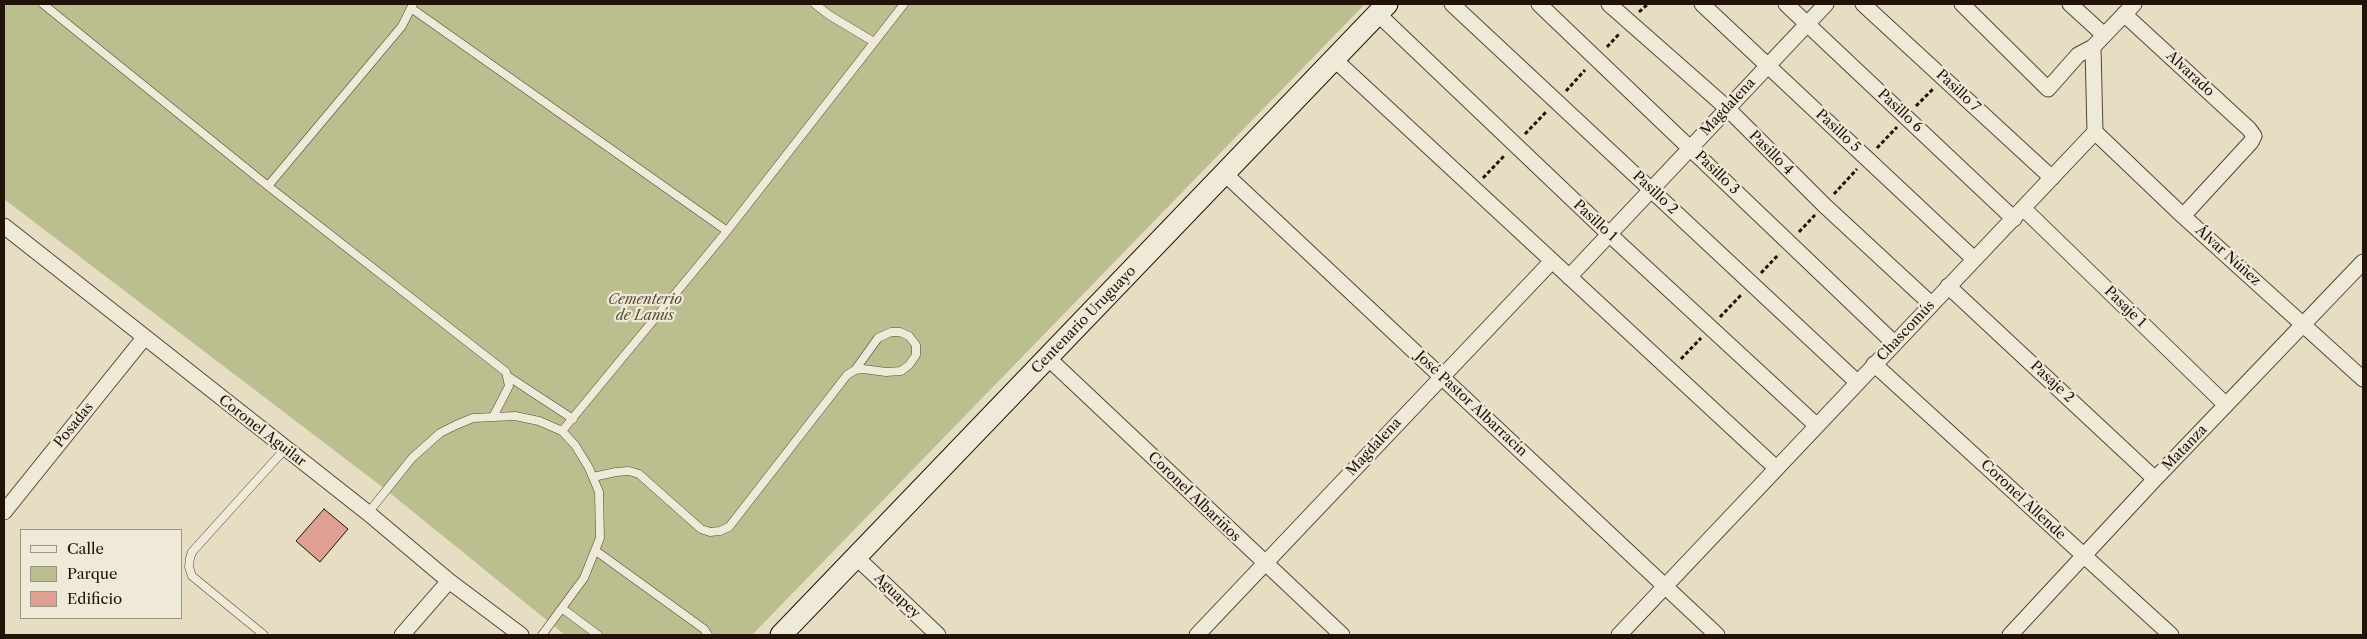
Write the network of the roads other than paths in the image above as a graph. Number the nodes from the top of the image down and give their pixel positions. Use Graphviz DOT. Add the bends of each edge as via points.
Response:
graph roads {
  1 [pos="43,4"];
  2 [pos="815,4"];
  3 [pos="904,4"];
  4 [pos="1452,4"];
  5 [pos="1539,4"];
  6 [pos="1610,4"];
  7 [pos="1702,4"];
  8 [pos="1786,4"];
  9 [pos="1826,4"];
  10 [pos="1863,4"];
  11 [pos="1962,4"];
  12 [pos="2070,4"];
  13 [pos="412,6"];
  14 [pos="54,7"];
  15 [pos="1383,9"];
  16 [pos="2129,9"];
  17 [pos="1807,23"];
  18 [pos="2104,35"];
  19 [pos="874,42"];
  20 [pos="2093,47"];
  21 [pos="1334,59"];
  22 [pos="1768,66"];
  23 [pos="1727,108"];
  24 [pos="2094,132"];
  25 [pos="1690,148"];
  26 [pos="1224,173"];
  27 [pos="2052,178"];
  28 [pos="268,186"];
  29 [pos="1651,190"];
  30 [pos="2019,214"];
  31 [pos="2183,216"];
  32 [pos="4,226"];
  33 [pos="727,231"];
  34 [pos="1609,234"];
  35 [pos="1974,259"];
  36 [pos="1552,261"];
  37 [pos="2363,262"];
  38 [pos="1569,277"];
  39 [pos="1948,286"];
  40 [pos="1931,304"];
  41 [pos="2304,324"];
  42 [pos="144,338"];
  43 [pos="1894,343"];
  44 [pos="1048,358"];
  45 [pos="1874,364"];
  46 [pos="855,370"];
  47 [pos="1441,376"];
  48 [pos="509,377"];
  49 [pos="2363,379"];
  50 [pos="1857,382"];
  51 [pos="2226,405"];
  52 [pos="494,415"];
  53 [pos="573,418"];
  54 [pos="1816,425"];
  55 [pos="562,431"];
  56 [pos="285,449"];
  57 [pos="1776,468"];
  58 [pos="593,477"];
  59 [pos="2156,479"];
  60 [pos="4,512"];
  61 [pos="368,513"];
  62 [pos="596,551"];
  63 [pos="2084,556"];
  64 [pos="856,557"];
  65 [pos="1264,563"];
  66 [pos="449,580"];
  67 [pos="1664,586"];
  68 [pos="562,609"];
  69 [pos="264,635"];
  70 [pos="402,635"];
  71 [pos="521,635"];
  72 [pos="542,635"];
  73 [pos="598,635"];
  74 [pos="708,635"];
  75 [pos="781,635"];
  76 [pos="938,635"];
  77 [pos="1197,635"];
  78 [pos="1342,635"];
  79 [pos="1619,635"];
  80 [pos="1717,635"];
  81 [pos="2010,635"];
  82 [pos="2171,635"];
  1 -- 14 [label="lane"];
  2 -- 19 [label="lane"];
  3 -- 19 [label="lane"];
  4 -- 29 [label="street, Pasillo 2"];
  5 -- 25 [label="street, Pasillo 3"];
  6 -- 23 [label="street, Pasillo 4"];
  7 -- 22 [label="street, Pasillo 5"];
  8 -- 17 [label="street, Pasillo 6"];
  9 -- 17 [label="street, Magdalena"];
  10 -- 27 [label="street, Pasillo 7"];
  11 -- 20 [label="street" via="2048,89 2078,55"];
  12 -- 18 [label="street"];
  13 -- 28 [label="lane" via="402,26"];
  13 -- 33 [label="lane"];
  14 -- 28 [label="lane"];
  15 -- 21 [label="main road, Centenario Uruguayo"];
  15 -- 34 [label="street, Pasillo 1"];
  16 -- 18 [label="street"];
  16 -- 31 [label="street, Alvarado" via="2254,136"];
  17 -- 22 [label="street, Magdalena"];
  17 -- 30 [label="street, Pasillo 6" via="1906,117"];
  18 -- 20 [label="street"];
  19 -- 33 [label="lane"];
  20 -- 24 [label="street"];
  21 -- 26 [label="main road, Centenario Uruguayo"];
  21 -- 36 [label="street"];
  22 -- 23 [label="street, Magdalena"];
  22 -- 35 [label="street, Pasillo 5"];
  23 -- 25 [label="street, Magdalena"];
  23 -- 40 [label="street, Pasillo 4" via="1824,205"];
  24 -- 27 [label="street, Chascomús"];
  24 -- 31 [label="street, Álvar Núñez"];
  25 -- 29 [label="street, Magdalena"];
  25 -- 43 [label="street, Pasillo 3"];
  26 -- 44 [label="main road, Centenario Uruguayo"];
  26 -- 47 [label="street, José Pastor Albarracín"];
  27 -- 30 [label="street, Chascomús"];
  28 -- 48 [label="lane"];
  29 -- 34 [label="street, Magdalena"];
  29 -- 50 [label="street, Pasillo 2"];
  30 -- 35 [label="street, Chascomús"];
  30 -- 51 [label="street, Pasaje 1"];
  31 -- 41 [label="street, Álvar Núñez"];
  32 -- 42 [label="street, Coronel Aguilar"];
  33 -- 53 [label="lane"];
  34 -- 38 [label="street, Magdalena"];
  34 -- 54 [label="street, Pasillo 1"];
  35 -- 39 [label="street, Chascomús"];
  36 -- 38 [label="street"];
  36 -- 47 [label="street, Magdalena"];
  37 -- 41 [label="street, Matanza"];
  38 -- 57 [label="street"];
  39 -- 40 [label="street, Chascomús"];
  39 -- 59 [label="street, Pasaje 2"];
  40 -- 43 [label="street, Chascomús"];
  41 -- 49 [label="street, Álvar Núñez"];
  41 -- 51 [label="street, Matanza"];
  42 -- 56 [label="street, Coronel Aguilar"];
  42 -- 60 [label="street, Posadas"];
  43 -- 45 [label="street, Chascomús"];
  44 -- 64 [label="main road, Centenario Uruguayo"];
  44 -- 65 [label="street, Coronel Albariños"];
  45 -- 50 [label="street, Chascomús"];
  45 -- 63 [label="street, Coronel Allende"];
  46 -- 46 [label="lane" via="901,371 916,355 916,345 909,336 891,332 878,338"];
  46 -- 58 [label="lane" via="847,375 728,527 720,531 701,529 639,474 629,471"];
  47 -- 65 [label="street, Magdalena"];
  47 -- 67 [label="street, José Pastor Albarracín"];
  48 -- 52 [label="lane" via="506,395"];
  48 -- 53 [label="lane"];
  50 -- 54 [label="street, Chascomús"];
  51 -- 59 [label="street, Matanza"];
  52 -- 55 [label="lane" via="538,421"];
  52 -- 61 [label="lane" via="473,418 440,432 412,458"];
  53 -- 55 [label="lane"];
  54 -- 57 [label="street, Chascomús"];
  55 -- 58 [label="lane" via="575,445"];
  56 -- 61 [label="street, Coronel Aguilar"];
  56 -- 69 [label="lane" via="190,558 192,576"];
  57 -- 67 [label="street, Chascomús"];
  58 -- 62 [label="lane" via="599,492 601,515"];
  59 -- 63 [label="street, Matanza"];
  61 -- 66 [label="street, Coronel Aguilar"];
  62 -- 68 [label="lane" via="584,578"];
  62 -- 74 [label="lane"];
  63 -- 81 [label="street, Matanza"];
  63 -- 82 [label="street, Coronel Allende"];
  64 -- 75 [label="main road, Centenario Uruguayo"];
  64 -- 76 [label="street, Aguapey"];
  65 -- 77 [label="street, Magdalena"];
  65 -- 78 [label="street, Coronel Albariños"];
  66 -- 70 [label="street"];
  66 -- 71 [label="street, Coronel Aguilar"];
  67 -- 79 [label="street, Chascomús"];
  67 -- 80 [label="street, José Pastor Albarracín"];
  68 -- 72 [label="lane"];
  68 -- 73 [label="lane"];
}
